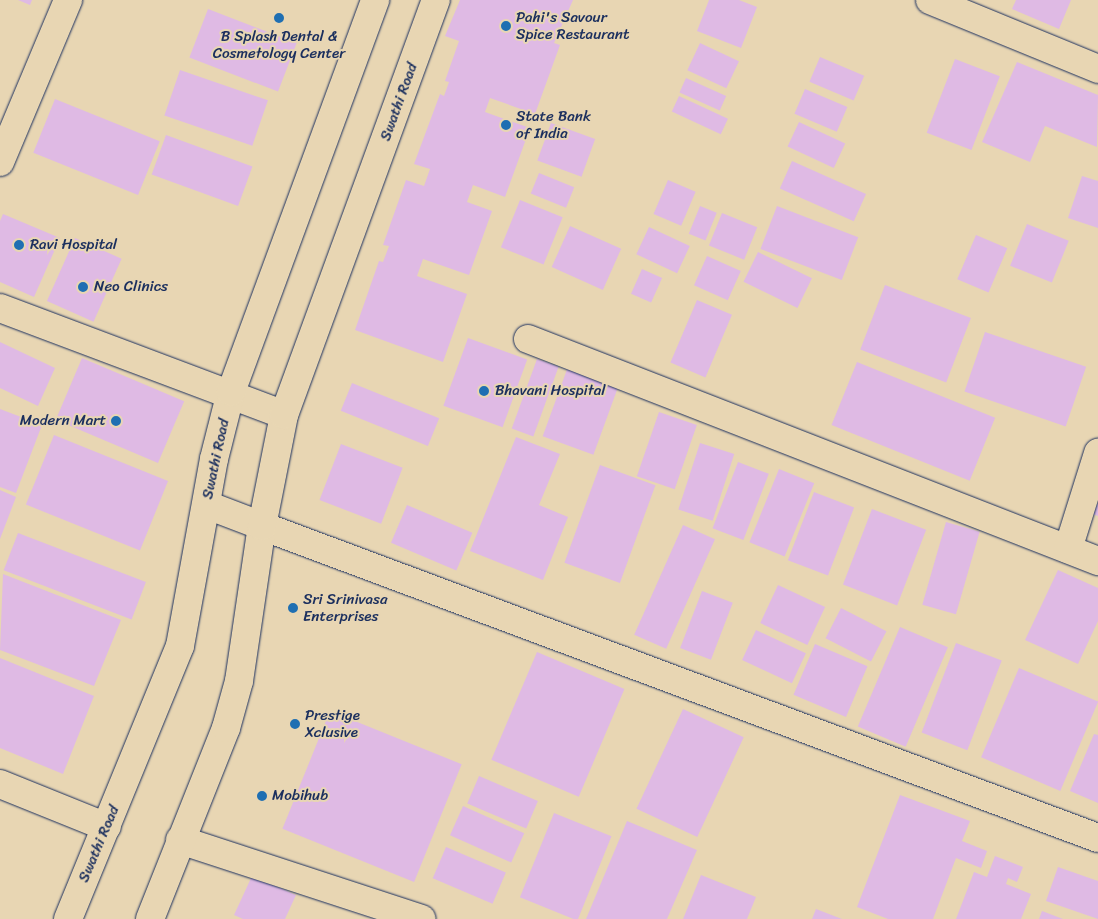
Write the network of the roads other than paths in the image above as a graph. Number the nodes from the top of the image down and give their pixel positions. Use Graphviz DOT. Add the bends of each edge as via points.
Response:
graph roads {
  1 [pos="68,0"];
  2 [pos="375,0"];
  3 [pos="436,0"];
  4 [pos="930,0"];
  5 [pos="1098,70"];
  6 [pos="0,162"];
  7 [pos="0,308"];
  8 [pos="528,339"];
  9 [pos="231,392"];
  10 [pos="284,414"];
  11 [pos="1098,452"];
  12 [pos="207,505"];
  13 [pos="262,526"];
  14 [pos="1068,549"];
  15 [pos="1098,561"];
  16 [pos="0,784"];
  17 [pos="107,827"];
  18 [pos="1098,838"];
  19 [pos="180,840"];
  20 [pos="68,919"];
  21 [pos="150,919"];
  22 [pos="421,919"];
  1 -- 6 [label="street"];
  2 -- 9 [label="street, Swathi Road"];
  3 -- 10 [label="street, Swathi Road"];
  4 -- 5 [label="street"];
  7 -- 9 [label="street"];
  8 -- 14 [label="street"];
  9 -- 10 [label="street"];
  9 -- 12 [label="street, Swathi Road"];
  10 -- 13 [label="street, Swathi Road"];
  11 -- 14 [label="street"];
  12 -- 13 [label="street"];
  12 -- 17 [label="street, Swathi Road" via="180,646"];
  13 -- 18 [label="street"];
  13 -- 19 [label="street, Swathi Road" via="239,681 226,728"];
  14 -- 15 [label="street"];
  16 -- 17 [label="street"];
  17 -- 20 [label="street, Swathi Road"];
  19 -- 21 [label="street, Swathi Road"];
  19 -- 22 [label="street"];
}
